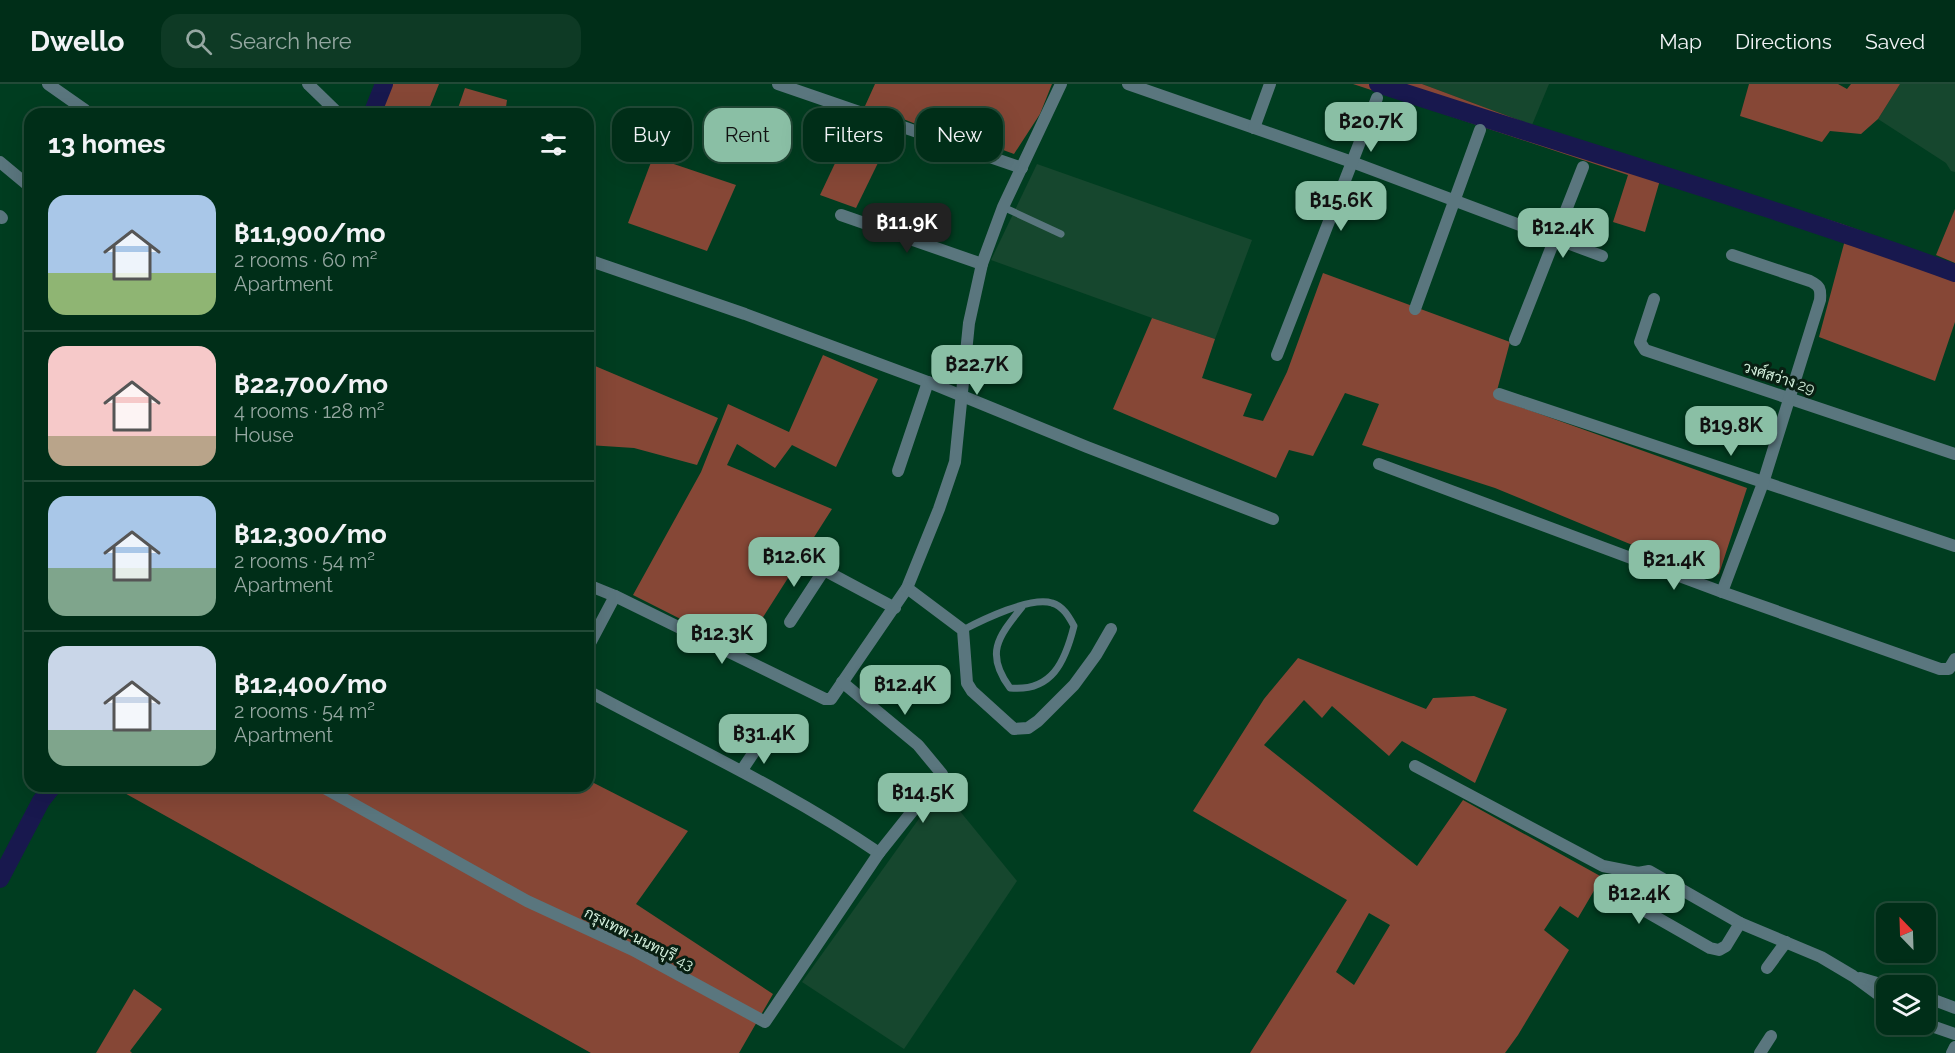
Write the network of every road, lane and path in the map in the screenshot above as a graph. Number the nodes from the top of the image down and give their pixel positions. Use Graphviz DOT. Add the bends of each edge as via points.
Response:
graph roads {
  1 [pos="48,84"];
  2 [pos="309,84"];
  3 [pos="778,84"];
  4 [pos="1061,84"];
  5 [pos="1128,84"];
  6 [pos="1270,84"];
  7 [pos="1151,88"];
  8 [pos="1377,98"];
  9 [pos="82,108"];
  10 [pos="333,108"];
  11 [pos="1254,128"];
  12 [pos="1480,130"];
  13 [pos="0,162"];
  14 [pos="1352,162"];
  15 [pos="1583,167"];
  16 [pos="1022,168"];
  17 [pos="24,182"];
  18 [pos="1455,201"];
  19 [pos="1003,207"];
  20 [pos="841,215"];
  21 [pos="1061,234"];
  22 [pos="1555,239"];
  23 [pos="1732,255"];
  24 [pos="1602,256"];
  25 [pos="594,262"];
  26 [pos="982,264"];
  27 [pos="1654,298"];
  28 [pos="1415,309"];
  29 [pos="1515,340"];
  30 [pos="1277,355"];
  31 [pos="928,382"];
  32 [pos="1499,394"];
  33 [pos="962,395"];
  34 [pos="1789,397"];
  35 [pos="1955,454"];
  36 [pos="1379,464"];
  37 [pos="898,471"];
  38 [pos="1763,483"];
  39 [pos="1274,519"];
  40 [pos="1955,546"];
  41 [pos="809,562"];
  42 [pos="824,570"];
  43 [pos="594,587"];
  44 [pos="907,588"];
  45 [pos="1722,592"];
  46 [pos="615,596"];
  47 [pos="1022,607"];
  48 [pos="895,608"];
  49 [pos="790,622"];
  50 [pos="1111,629"];
  51 [pos="963,630"];
  52 [pos="594,636"];
  53 [pos="1953,667"];
  54 [pos="842,682"];
  55 [pos="594,694"];
  56 [pos="760,743"];
  57 [pos="1415,766"];
  58 [pos="742,770"];
  59 [pos="332,792"];
  60 [pos="879,853"];
  61 [pos="1638,873"];
  62 [pos="1740,923"];
  63 [pos="1786,942"];
  64 [pos="1767,968"];
  65 [pos="1853,976"];
  66 [pos="1876,983"];
  67 [pos="1876,993"];
  68 [pos="1936,1001"];
  69 [pos="1955,1008"];
  70 [pos="1936,1027"];
  71 [pos="1955,1034"];
  72 [pos="1771,1036"];
  73 [pos="1955,1047"];
  74 [pos="1760,1053"];
  75 [pos="1952,1053"];
  1 -- 9 [label="street"];
  2 -- 10 [label="street"];
  3 -- 16 [label="street"];
  4 -- 16 [label="street"];
  5 -- 7 [label="street"];
  6 -- 11 [label="street"];
  7 -- 11 [label="street"];
  8 -- 14 [label="street"];
  11 -- 14 [label="street"];
  12 -- 18 [label="street"];
  13 -- 17 [label="street"];
  14 -- 18 [label="street"];
  14 -- 30 [label="street"];
  15 -- 22 [label="street"];
  16 -- 19 [label="street"];
  18 -- 22 [label="street"];
  18 -- 28 [label="street"];
  19 -- 21 [label="lane"];
  19 -- 26 [label="street"];
  20 -- 26 [label="street"];
  22 -- 24 [label="street"];
  22 -- 29 [label="street"];
  23 -- 34 [label="street" via="1810,280 1820,287 1820,300"];
  25 -- 31 [label="street"];
  26 -- 33 [label="street" via="969,323"];
  27 -- 34 [label="street, วงศ์สว่าง 29" via="1640,342 1645,350"];
  31 -- 33 [label="street"];
  31 -- 37 [label="street"];
  32 -- 38 [label="street"];
  33 -- 39 [label="street"];
  33 -- 44 [label="street" via="955,462"];
  34 -- 35 [label="street, วงศ์สว่าง 29"];
  34 -- 38 [label="street"];
  36 -- 45 [label="street"];
  38 -- 40 [label="street"];
  38 -- 45 [label="street"];
  41 -- 42 [label="street"];
  42 -- 48 [label="street"];
  42 -- 49 [label="street"];
  43 -- 46 [label="street"];
  44 -- 48 [label="street"];
  44 -- 51 [label="street"];
  45 -- 53 [label="street" via="1940,669"];
  46 -- 52 [label="street"];
  46 -- 54 [label="street" via="825,699 831,699"];
  47 -- 47 [label="lane" via="1042,601 1053,603 1074,626 1060,666 1052,676 1027,689 1010,688 998,669 996,652 1001,633"];
  47 -- 51 [label="lane" via="994,614"];
  48 -- 54 [label="street"];
  50 -- 51 [label="street" via="1074,685 1038,721 1021,730 1014,729 967,683"];
  54 -- 60 [label="street" via="918,745 942,774"];
  55 -- 58 [label="street"];
  56 -- 58 [label="street"];
  57 -- 61 [label="street" via="1603,866"];
  58 -- 60 [label="street"];
  59 -- 60 [label="street, กรุงเทพ-นนทบุรี 43" via="527,902 633,950 765,1022"];
  61 -- 62 [label="street" via="1649,871"];
  61 -- 62 [label="street" via="1628,893 1634,904 1710,948 1719,950 1726,946"];
  62 -- 63 [label="street"];
  63 -- 64 [label="street"];
  63 -- 65 [label="street"];
  65 -- 66 [label="street"];
  65 -- 67 [label="street"];
  68 -- 69 [label="street"];
  70 -- 71 [label="street"];
  72 -- 74 [label="street"];
  73 -- 75 [label="street"];
}
